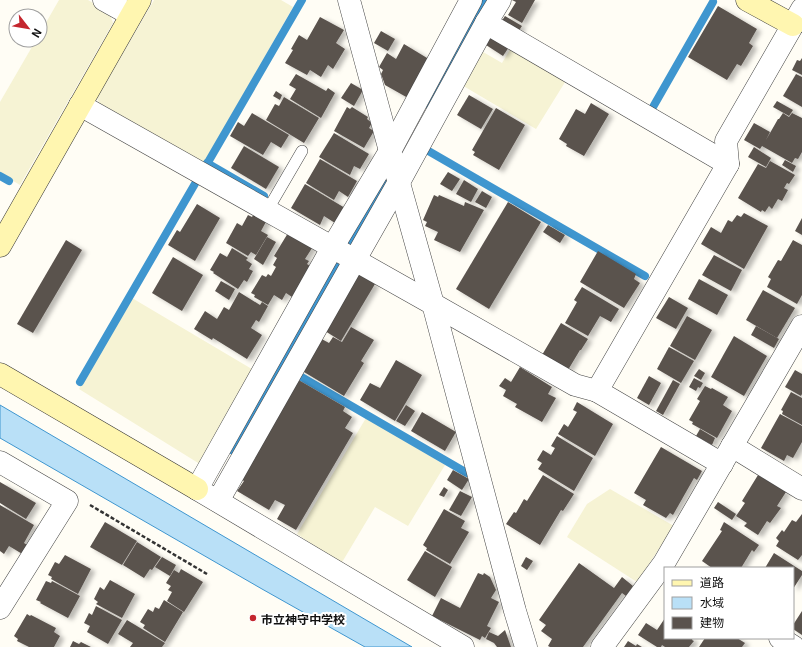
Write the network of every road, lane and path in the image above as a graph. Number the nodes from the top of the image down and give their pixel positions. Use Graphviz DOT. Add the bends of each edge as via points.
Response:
graph roads {
  1 [pos="104,0"];
  2 [pos="349,0"];
  3 [pos="500,0"];
  4 [pos="747,0"];
  5 [pos="135,8"];
  6 [pos="474,11"];
  7 [pos="799,21"];
  8 [pos="80,105"];
  9 [pos="302,151"];
  10 [pos="390,151"];
  11 [pos="728,164"];
  12 [pos="399,182"];
  13 [pos="267,211"];
  14 [pos="0,246"];
  15 [pos="332,248"];
  16 [pos="354,259"];
  17 [pos="433,304"];
  18 [pos="801,331"];
  19 [pos="0,374"];
  20 [pos="597,391"];
  21 [pos="727,455"];
  22 [pos="0,462"];
  23 [pos="197,489"];
  24 [pos="802,489"];
  25 [pos="67,501"];
  26 [pos="218,501"];
  27 [pos="668,565"];
  28 [pos="664,570"];
  29 [pos="207,574"];
  30 [pos="0,608"];
  31 [pos="782,639"];
  32 [pos="463,647"];
  33 [pos="526,647"];
  34 [pos="602,647"];
  35 [pos="794,647"];
  1 -- 5 [label="street"];
  2 -- 10 [label="street"];
  3 -- 6 [label="street"];
  4 -- 7 [label="street"];
  5 -- 8 [label="street"];
  6 -- 10 [label="street"];
  6 -- 11 [label="street"];
  6 -- 12 [label="street"];
  7 -- 11 [label="street" via="726,141"];
  8 -- 13 [label="street"];
  8 -- 14 [label="street"];
  9 -- 13 [label="lane"];
  10 -- 12 [label="street"];
  10 -- 15 [label="street"];
  11 -- 20 [label="street"];
  12 -- 16 [label="street"];
  12 -- 17 [label="street"];
  13 -- 15 [label="street"];
  15 -- 16 [label="street"];
  15 -- 23 [label="street"];
  16 -- 17 [label="street"];
  16 -- 26 [label="street"];
  17 -- 20 [label="street" via="575,385"];
  17 -- 33 [label="street"];
  18 -- 21 [label="street"];
  19 -- 23 [label="street"];
  20 -- 21 [label="street"];
  21 -- 24 [label="street"];
  21 -- 27 [label="street"];
  22 -- 25 [label="street"];
  23 -- 26 [label="street"];
  25 -- 29 [label="path" via="79,499"];
  25 -- 30 [label="street"];
  26 -- 32 [label="street"];
  28 -- 34 [label="street"];
  31 -- 35 [label="street"];
}
